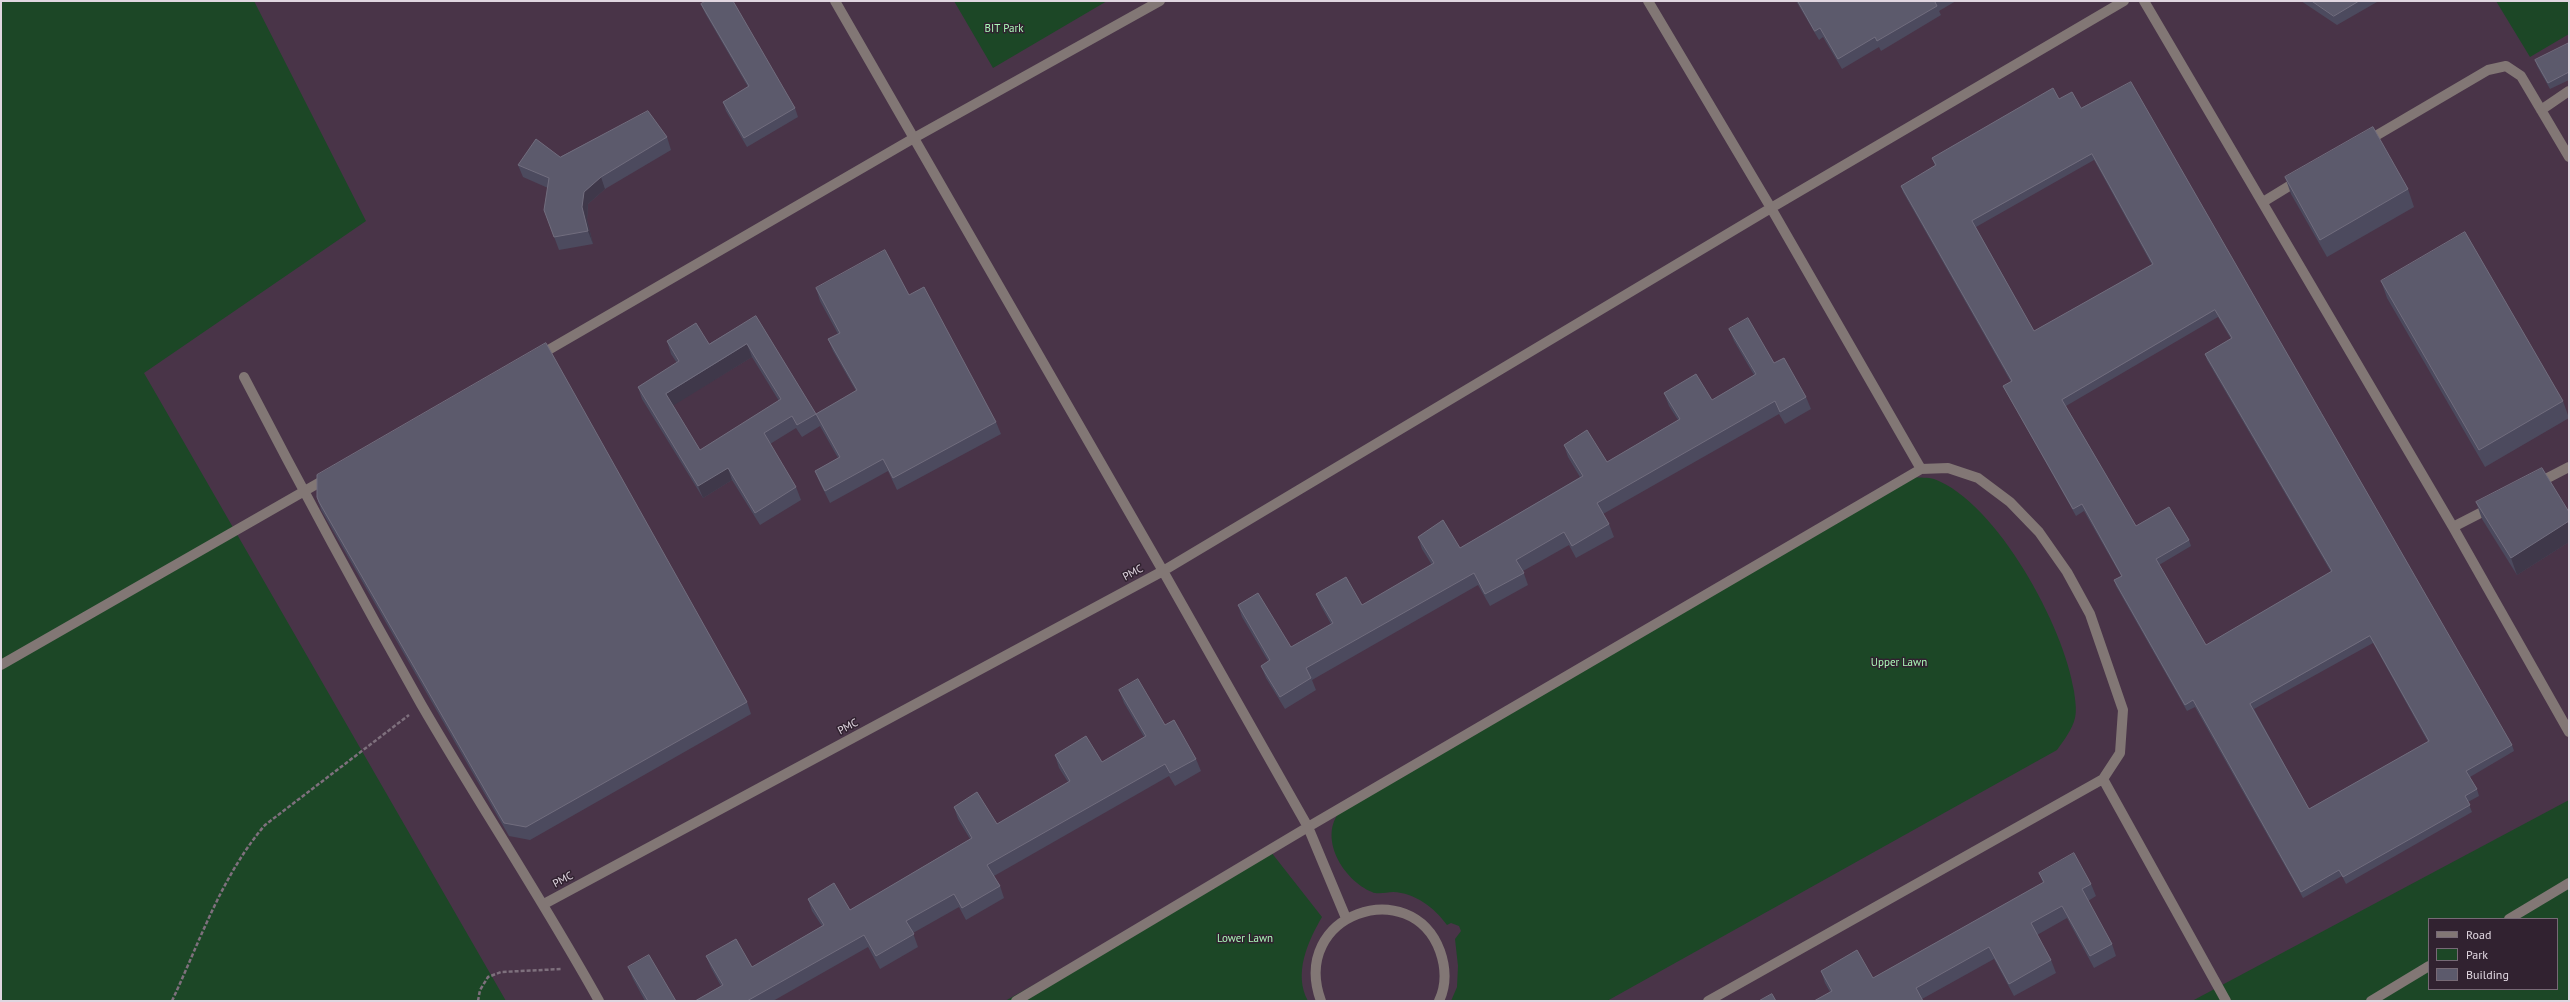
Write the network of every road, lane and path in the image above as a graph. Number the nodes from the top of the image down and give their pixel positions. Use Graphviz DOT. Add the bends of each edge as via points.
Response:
graph roads {
  1 [pos="835,1"];
  2 [pos="1160,1"];
  3 [pos="1648,1"];
  4 [pos="2124,1"];
  5 [pos="2144,1"];
  6 [pos="2569,91"];
  7 [pos="2541,110"];
  8 [pos="914,138"];
  9 [pos="2358,146"];
  10 [pos="2569,157"];
  11 [pos="2311,174"];
  12 [pos="2263,202"];
  13 [pos="1771,208"];
  14 [pos="530,360"];
  15 [pos="244,377"];
  16 [pos="2569,467"];
  17 [pos="1921,469"];
  18 [pos="338,472"];
  19 [pos="2528,488"];
  20 [pos="303,492"];
  21 [pos="2501,502"];
  22 [pos="2453,527"];
  23 [pos="1163,571"];
  24 [pos="1,665"];
  25 [pos="422,705"];
  26 [pos="2569,732"];
  27 [pos="2102,780"];
  28 [pos="1308,827"];
  29 [pos="2569,883"];
  30 [pos="544,904"];
  31 [pos="1346,918"];
  32 [pos="2511,918"];
  33 [pos="580,967"];
  34 [pos="2428,967"];
  35 [pos="172,1001"];
  36 [pos="478,1001"];
  37 [pos="599,1001"];
  38 [pos="1016,1001"];
  39 [pos="1321,1001"];
  40 [pos="1439,1001"];
  41 [pos="1708,1001"];
  42 [pos="2226,1001"];
  43 [pos="2371,1001"];
  1 -- 8 [label="street"];
  2 -- 8 [label="street"];
  3 -- 13 [label="street"];
  4 -- 13 [label="street, PMC"];
  5 -- 12 [label="street"];
  6 -- 7 [label="street"];
  7 -- 9 [label="street" via="2521,76 2506,66 2488,70"];
  7 -- 10 [label="street"];
  8 -- 14 [label="street"];
  8 -- 23 [label="street"];
  11 -- 12 [label="street"];
  12 -- 22 [label="street"];
  13 -- 17 [label="street"];
  13 -- 23 [label="street, PMC"];
  15 -- 20 [label="street"];
  16 -- 19 [label="street"];
  17 -- 27 [label="street" via="1948,468 1978,478 2010,502 2039,532 2067,572 2090,614 2123,710 2120,753"];
  17 -- 28 [label="street"];
  18 -- 20 [label="street"];
  20 -- 24 [label="street"];
  20 -- 25 [label="street"];
  21 -- 22 [label="street"];
  22 -- 26 [label="street"];
  23 -- 28 [label="street"];
  23 -- 30 [label="street, PMC"];
  25 -- 30 [label="street"];
  25 -- 35 [label="path" via="265,825 246,847 231,872"];
  27 -- 41 [label="street"];
  27 -- 42 [label="street"];
  28 -- 31 [label="street"];
  28 -- 38 [label="street"];
  29 -- 32 [label="street"];
  30 -- 33 [label="street"];
  31 -- 39 [label="street" via="1327,936 1316,959 1315,985"];
  31 -- 40 [label="street" via="1376,910 1395,911 1419,921 1436,940 1445,964 1444,990"];
  33 -- 36 [label="path" via="501,972 488,977 480,990"];
  33 -- 37 [label="street"];
  34 -- 43 [label="street"];
}
